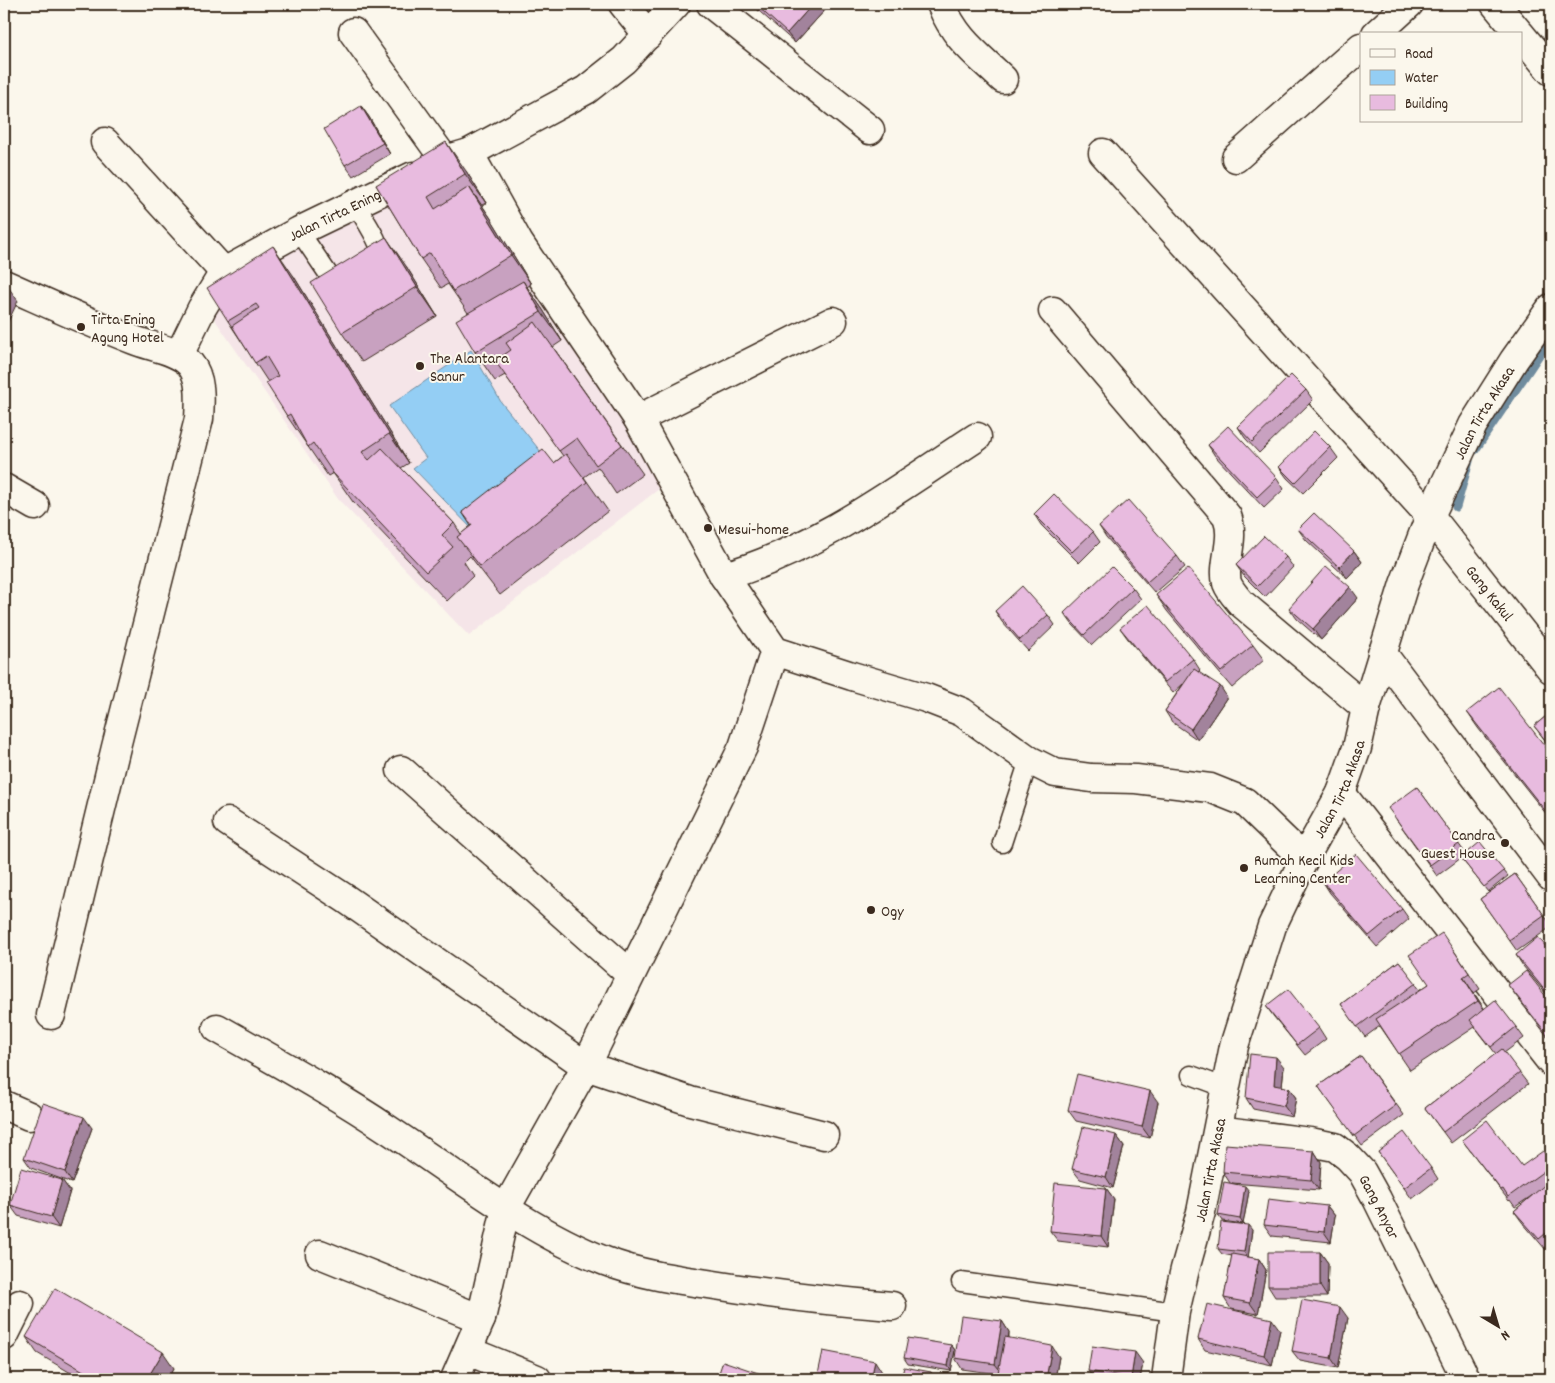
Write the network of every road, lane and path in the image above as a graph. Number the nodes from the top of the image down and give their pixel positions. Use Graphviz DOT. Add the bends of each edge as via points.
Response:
graph roads {
  1 [pos="622,4"];
  2 [pos="676,4"];
  3 [pos="711,4"];
  4 [pos="941,4"];
  5 [pos="1409,4"];
  6 [pos="1495,4"];
  7 [pos="353,32"];
  8 [pos="1378,32"];
  9 [pos="1519,32"];
  10 [pos="648,35"];
  11 [pos="1522,35"];
  12 [pos="1360,48"];
  13 [pos="1551,71"];
  14 [pos="1003,79"];
  15 [pos="870,130"];
  16 [pos="105,142"];
  17 [pos="1102,153"];
  18 [pos="457,156"];
  19 [pos="1236,158"];
  20 [pos="355,204"];
  21 [pos="299,231"];
  22 [pos="224,272"];
  23 [pos="4,284"];
  24 [pos="1551,308"];
  25 [pos="1053,311"];
  26 [pos="833,321"];
  27 [pos="179,354"];
  28 [pos="638,418"];
  29 [pos="978,437"];
  30 [pos="4,488"];
  31 [pos="35,506"];
  32 [pos="1430,516"];
  33 [pos="724,576"];
  34 [pos="775,651"];
  35 [pos="1382,653"];
  36 [pos="1551,669"];
  37 [pos="1366,708"];
  38 [pos="1029,760"];
  39 [pos="401,770"];
  40 [pos="1341,793"];
  41 [pos="228,822"];
  42 [pos="1002,843"];
  43 [pos="1304,859"];
  44 [pos="1551,877"];
  45 [pos="630,974"];
  46 [pos="51,1015"];
  47 [pos="217,1028"];
  48 [pos="1551,1062"];
  49 [pos="586,1066"];
  50 [pos="1191,1075"];
  51 [pos="1226,1088"];
  52 [pos="4,1105"];
  53 [pos="29,1116"];
  54 [pos="1218,1130"];
  55 [pos="824,1135"];
  56 [pos="506,1208"];
  57 [pos="320,1254"];
  58 [pos="961,1282"];
  59 [pos="20,1304"];
  60 [pos="892,1306"];
  61 [pos="1175,1312"];
  62 [pos="481,1319"];
  63 [pos="4,1336"];
  64 [pos="468,1351"];
  65 [pos="455,1379"];
  66 [pos="536,1379"];
  67 [pos="1166,1379"];
  68 [pos="1466,1379"];
  1 -- 10 [label="street"];
  2 -- 10 [label="street, Jalan Tirta Ening"];
  3 -- 15 [label="street"];
  4 -- 14 [label="street" via="949,23 965,44"];
  5 -- 8 [label="street"];
  6 -- 9 [label="street"];
  7 -- 18 [label="street"];
  10 -- 18 [label="street, Jalan Tirta Ening" via="624,60 586,90"];
  11 -- 13 [label="street"];
  12 -- 19 [label="street"];
  16 -- 22 [label="street"];
  17 -- 32 [label="street, Gang Kakul"];
  18 -- 20 [label="street, Jalan Tirta Ening"];
  18 -- 28 [label="street"];
  20 -- 21 [label="street, Jalan Tirta Ening"];
  20 -- 21 [label="lane" via="381,250 382,259 380,266 344,288 333,281"];
  21 -- 22 [label="street, Jalan Tirta Ening"];
  22 -- 27 [label="street, Jalan Tirta Ening"];
  23 -- 27 [label="street" via="133,340"];
  24 -- 32 [label="street, Jalan Tirta Akasa" via="1473,425"];
  25 -- 37 [label="street" via="1227,516 1231,534 1227,577 1231,592"];
  26 -- 28 [label="street"];
  27 -- 46 [label="street" via="196,375 200,391 199,419"];
  28 -- 33 [label="street"];
  29 -- 33 [label="street" via="862,512 799,548"];
  30 -- 31 [label="street"];
  32 -- 35 [label="street, Jalan Tirta Akasa"];
  32 -- 36 [label="street, Gang Kakul"];
  33 -- 34 [label="street"];
  34 -- 38 [label="street" via="962,712"];
  34 -- 45 [label="street" via="743,747"];
  35 -- 37 [label="street, Jalan Tirta Akasa"];
  35 -- 44 [label="street"];
  37 -- 40 [label="street, Jalan Tirta Akasa"];
  38 -- 42 [label="lane"];
  38 -- 43 [label="street" via="1055,773 1210,788 1245,802"];
  39 -- 45 [label="street"];
  40 -- 43 [label="street, Jalan Tirta Akasa"];
  40 -- 48 [label="street"];
  41 -- 49 [label="street" via="346,899"];
  43 -- 51 [label="street, Jalan Tirta Akasa" via="1272,926 1234,1046"];
  45 -- 49 [label="street"];
  47 -- 56 [label="street" via="383,1125"];
  49 -- 55 [label="street" via="690,1101"];
  49 -- 56 [label="street"];
  50 -- 51 [label="lane"];
  51 -- 54 [label="street, Jalan Tirta Akasa"];
  52 -- 53 [label="street"];
  54 -- 61 [label="street, Jalan Tirta Akasa"];
  54 -- 68 [label="street, Gang Anyar" via="1335,1147 1348,1157 1362,1172 1378,1199"];
  56 -- 60 [label="street" via="565,1244 640,1273 748,1290"];
  56 -- 62 [label="street"];
  57 -- 62 [label="street"];
  58 -- 61 [label="lane"];
  59 -- 63 [label="street"];
  61 -- 67 [label="street, Jalan Tirta Akasa"];
  62 -- 64 [label="street"];
  64 -- 65 [label="street"];
  64 -- 66 [label="street"];
}
